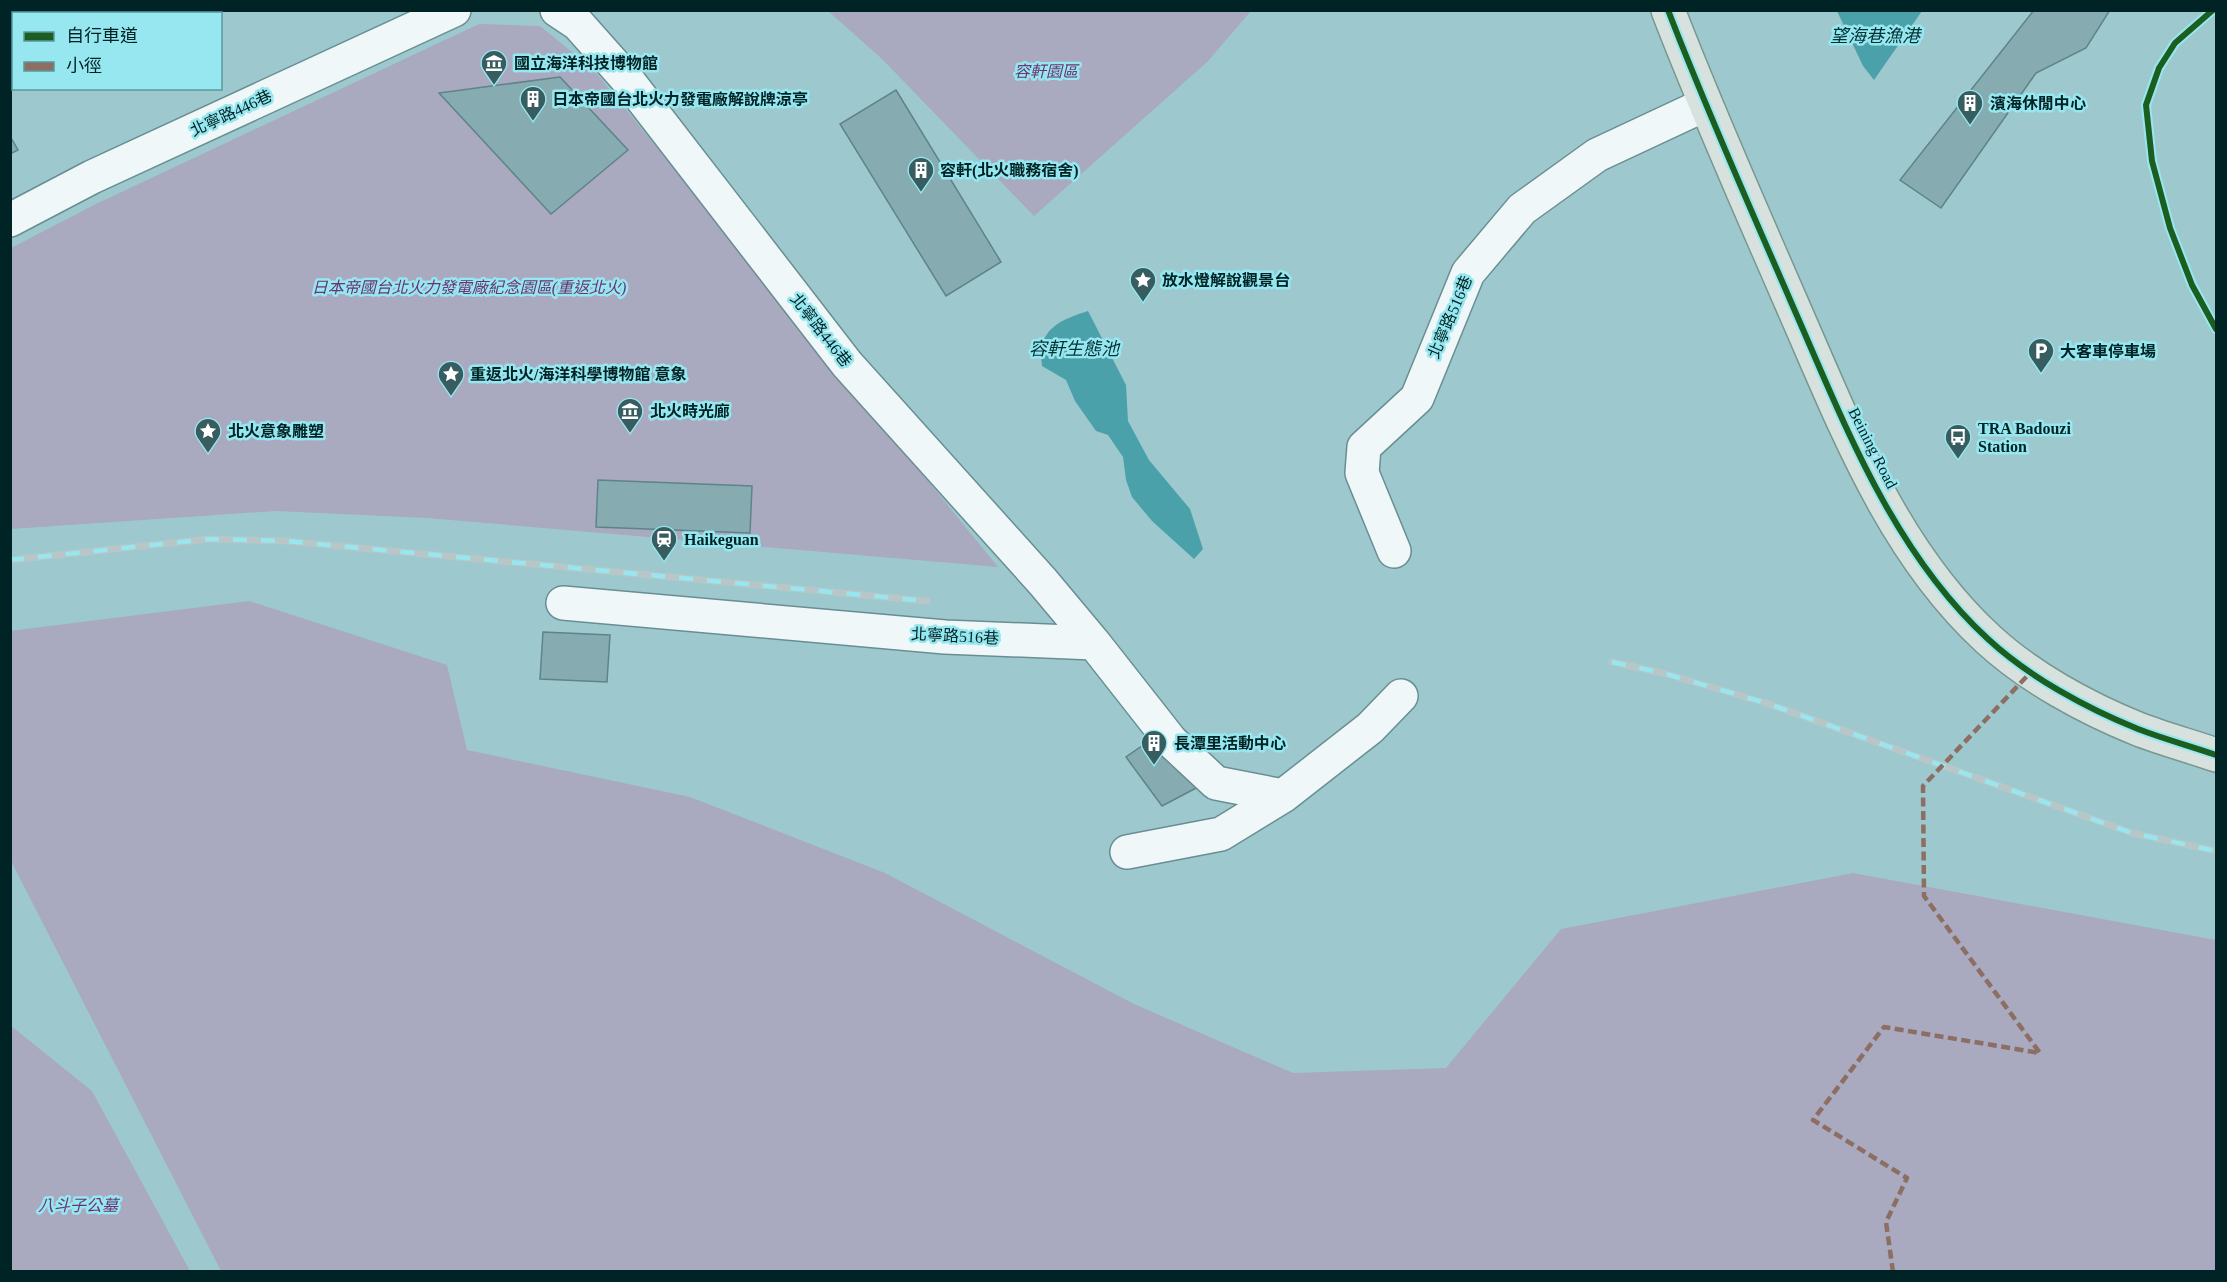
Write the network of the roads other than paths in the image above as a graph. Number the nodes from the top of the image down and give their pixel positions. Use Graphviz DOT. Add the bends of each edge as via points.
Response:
graph roads {
  1 [pos="454,10"];
  2 [pos="557,10"];
  3 [pos="1668,10"];
  4 [pos="1704,105"];
  5 [pos="10,220"];
  6 [pos="1394,551"];
  7 [pos="563,603"];
  8 [pos="1094,643"];
  9 [pos="1401,696"];
  10 [pos="2217,755"];
  11 [pos="1282,796"];
  12 [pos="1127,852"];
  1 -- 5 [label="lane, 北寧路446巷" via="92,177"];
  2 -- 8 [label="lane, 北寧路446巷" via="578,24 626,78 847,364"];
  3 -- 4 [label="main road, Beining Road"];
  4 -- 6 [label="lane, 北寧路516巷" via="1598,155 1522,209 1467,273 1418,398 1364,447 1362,473"];
  4 -- 10 [label="main road, Beining Road" via="1857,452 1902,532 1938,585 1988,639 2030,673 2138,729"];
  7 -- 8 [label="lane, 北寧路516巷" via="945,637"];
  8 -- 11 [label="lane" via="1171,741 1216,783"];
  9 -- 11 [label="lane" via="1370,729"];
  11 -- 12 [label="lane" via="1221,834"];
}
